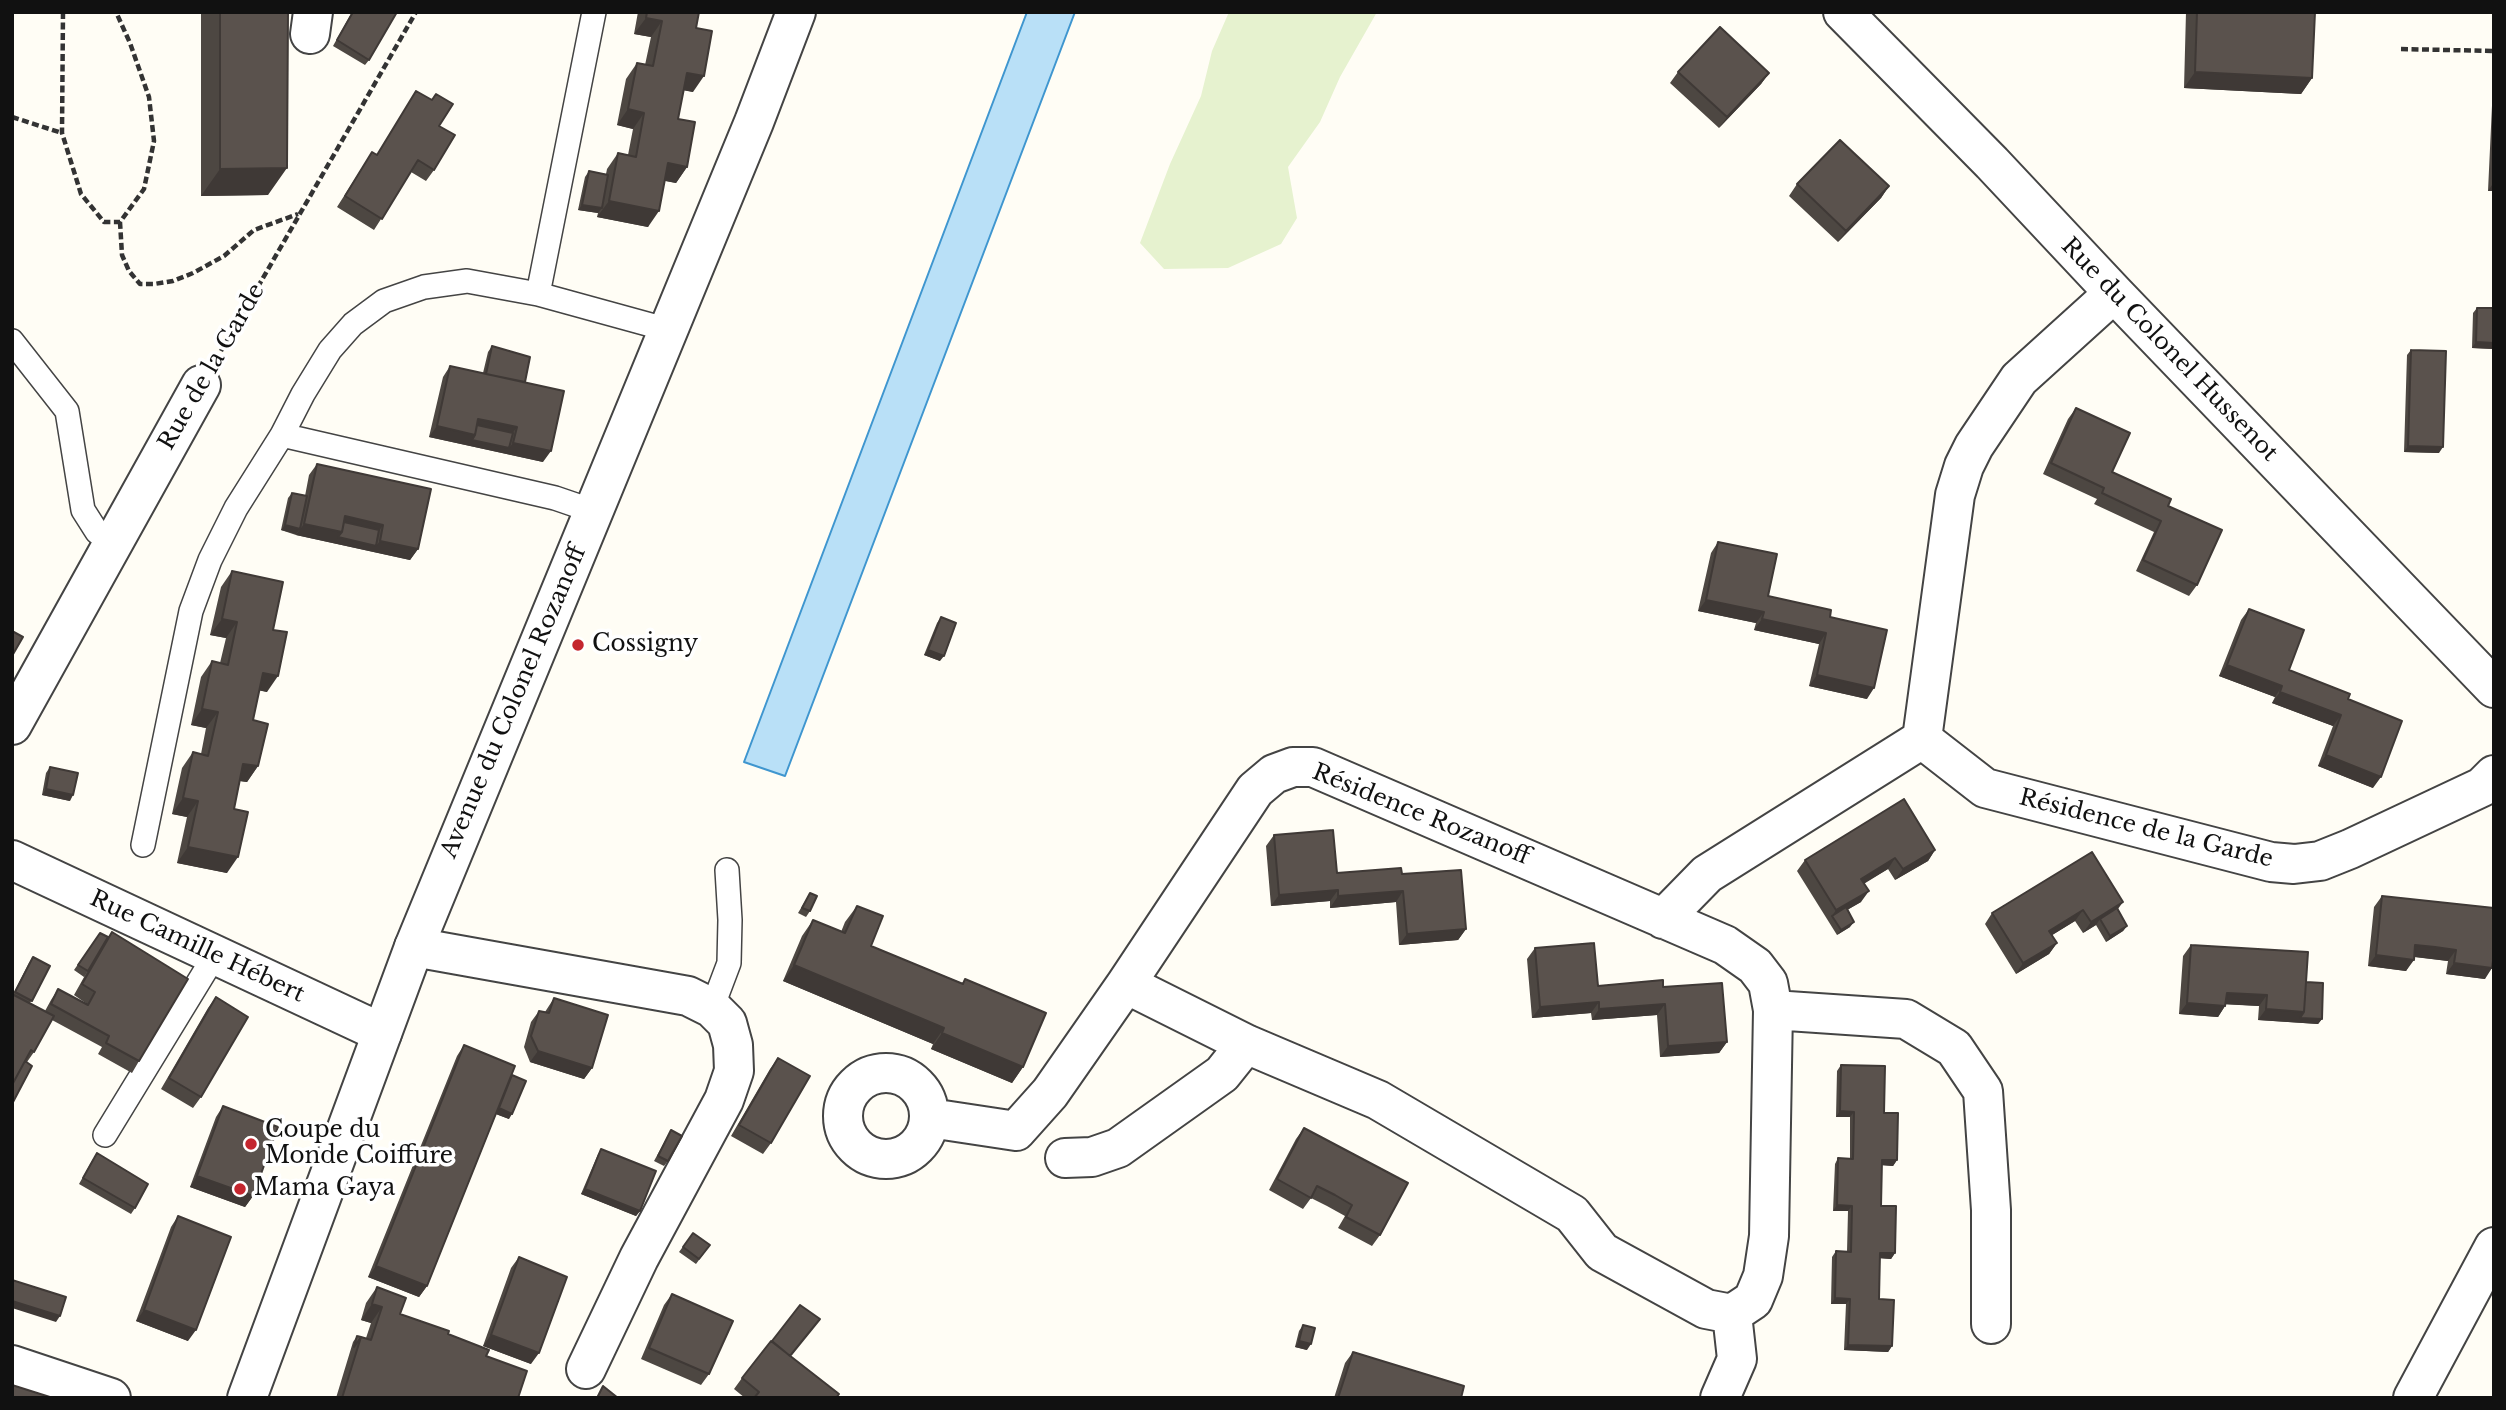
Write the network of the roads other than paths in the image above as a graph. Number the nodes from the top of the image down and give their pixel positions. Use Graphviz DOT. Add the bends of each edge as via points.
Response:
graph roads {
  1 [pos="594,12"];
  2 [pos="796,12"];
  3 [pos="1843,12"];
  4 [pos="2114,293"];
  5 [pos="538,294"];
  6 [pos="669,330"];
  7 [pos="12,341"];
  8 [pos="201,385"];
  9 [pos="282,435"];
  10 [pos="593,511"];
  11 [pos="113,542"];
  12 [pos="2494,688"];
  13 [pos="12,725"];
  14 [pos="1922,739"];
  15 [pos="2494,775"];
  16 [pos="144,845"];
  17 [pos="13,862"];
  18 [pos="727,870"];
  19 [pos="1664,919"];
  20 [pos="414,947"];
  21 [pos="215,955"];
  22 [pos="1126,984"];
  23 [pos="712,1008"];
  24 [pos="1773,1010"];
  25 [pos="382,1033"];
  26 [pos="1246,1044"];
  27 [pos="930,1118"];
  28 [pos="106,1135"];
  29 [pos="1065,1158"];
  30 [pos="2494,1247"];
  31 [pos="1732,1314"];
  32 [pos="1991,1324"];
  33 [pos="12,1365"];
  34 [pos="586,1369"];
  35 [pos="111,1398"];
  36 [pos="247,1398"];
  37 [pos="1720,1398"];
  38 [pos="2413,1398"];
  1 -- 5 [label="lane"];
  2 -- 6 [label="street, Avenue du Colonel Rozanoff"];
  3 -- 4 [label="street, Rue du Colonel Hussenot"];
  4 -- 12 [label="street, Rue du Colonel Hussenot"];
  4 -- 14 [label="street" via="2019,379 1964,466 1955,495"];
  5 -- 6 [label="lane"];
  5 -- 9 [label="lane" via="467,281 424,287 384,301 353,324 330,350"];
  6 -- 10 [label="street, Avenue du Colonel Rozanoff"];
  7 -- 11 [label="lane" via="66,411 83,510 97,532"];
  8 -- 11 [label="street, Rue de la Garde"];
  9 -- 10 [label="lane" via="555,498"];
  9 -- 16 [label="lane" via="236,508 191,611"];
  10 -- 20 [label="street, Avenue du Colonel Rozanoff"];
  11 -- 13 [label="street, Rue de la Garde"];
  14 -- 15 [label="street, Résidence de la Garde" via="1985,788 2271,862 2294,864 2320,861 2350,849 2482,786"];
  14 -- 19 [label="street" via="1707,874"];
  17 -- 21 [label="street, Rue Camille Hébert"];
  18 -- 23 [label="lane" via="729,963"];
  19 -- 22 [label="street, Résidence Rozanoff" via="1333,774 1313,766 1293,767 1274,774 1255,790"];
  19 -- 24 [label="street, Résidence Rozanoff" via="1725,945 1755,966 1768,984"];
  20 -- 23 [label="street" via="688,996"];
  20 -- 25 [label="street, Avenue du Colonel Rozanoff"];
  21 -- 25 [label="street, Rue Camille Hébert"];
  21 -- 28 [label="lane"];
  22 -- 26 [label="street"];
  22 -- 27 [label="street, Résidence Rozanoff" via="1051,1093 1016,1130"];
  23 -- 34 [label="street" via="727,1023 733,1045 734,1071 724,1100 639,1258"];
  24 -- 31 [label="street, Résidence Rozanoff" via="1769,1236 1763,1276 1753,1300"];
  24 -- 32 [label="street" via="1906,1018 1954,1048 1983,1091 1991,1210"];
  25 -- 36 [label="street, Avenue du Colonel Rozanoff"];
  26 -- 29 [label="street" via="1222,1074 1118,1148 1092,1157"];
  26 -- 31 [label="street" via="1378,1100 1572,1214 1602,1252 1706,1310"];
  30 -- 38 [label="street"];
  31 -- 37 [label="street" via="1737,1359"];
  33 -- 35 [label="street"];
}
